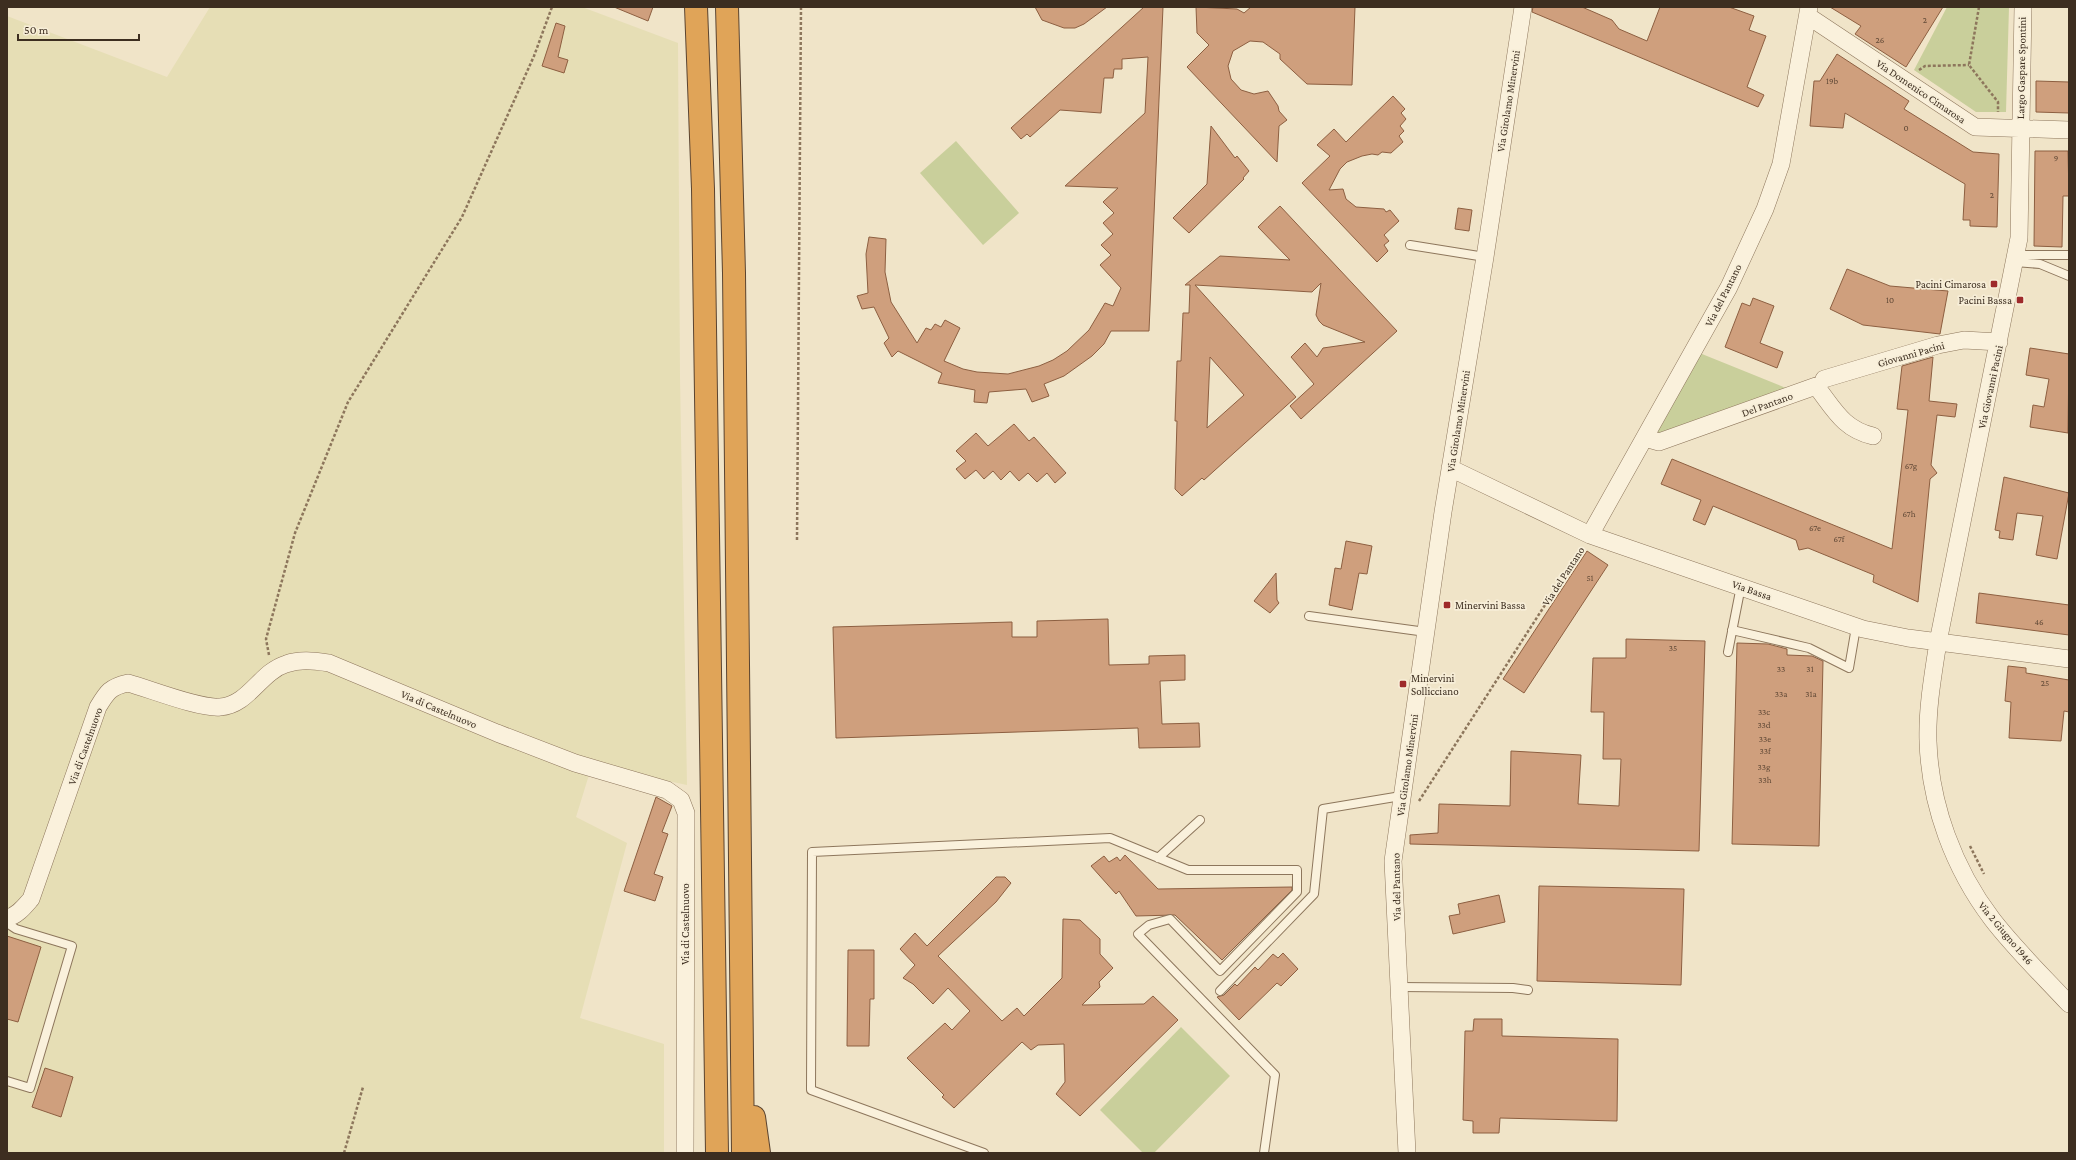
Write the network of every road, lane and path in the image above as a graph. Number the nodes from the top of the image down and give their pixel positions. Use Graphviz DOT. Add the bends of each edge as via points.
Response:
graph roads {
  1 [pos="552,7"];
  2 [pos="696,7"];
  3 [pos="727,7"];
  4 [pos="801,7"];
  5 [pos="1523,7"];
  6 [pos="1978,7"];
  7 [pos="2023,7"];
  8 [pos="1808,12"];
  9 [pos="1969,65"];
  10 [pos="1904,79"];
  11 [pos="1999,128"];
  12 [pos="2020,130"];
  13 [pos="2069,130"];
  14 [pos="1410,245"];
  15 [pos="2069,255"];
  16 [pos="1485,257"];
  17 [pos="2015,259"];
  18 [pos="2069,276"];
  19 [pos="1999,342"];
  20 [pos="1824,379"];
  21 [pos="1873,436"];
  22 [pos="1645,438"];
  23 [pos="1450,468"];
  24 [pos="1590,535"];
  25 [pos="797,540"];
  26 [pos="1741,586"];
  27 [pos="1309,616"];
  28 [pos="1856,627"];
  29 [pos="1732,630"];
  30 [pos="1426,632"];
  31 [pos="1938,642"];
  32 [pos="1728,652"];
  33 [pos="2069,659"];
  34 [pos="271,672"];
  35 [pos="1401,796"];
  36 [pos="1418,801"];
  37 [pos="1200,820"];
  38 [pos="1397,835"];
  39 [pos="1968,840"];
  40 [pos="1158,858"];
  41 [pos="1986,878"];
  42 [pos="7,918"];
  43 [pos="7,923"];
  44 [pos="1399,987"];
  45 [pos="1220,990"];
  46 [pos="1528,990"];
  47 [pos="741,1000"];
  48 [pos="2069,1004"];
  49 [pos="7,1081"];
  50 [pos="363,1087"];
  51 [pos="344,1153"];
  52 [pos="685,1153"];
  53 [pos="717,1153"];
  54 [pos="743,1153"];
  55 [pos="759,1153"];
  56 [pos="984,1153"];
  57 [pos="1264,1153"];
  58 [pos="1407,1153"];
  1 -- 34 [label="path" via="534,56 462,217 348,402 295,533 266,639"];
  2 -- 53 [label="highway" via="704,197"];
  3 -- 47 [label="highway" via="734,273"];
  4 -- 25 [label="path"];
  5 -- 16 [label="street, Via Girolamo Minervini"];
  6 -- 9 [label="path"];
  7 -- 12 [label="street, Largo Gaspare Spontini"];
  8 -- 10 [label="street, Via Domenico Cimarosa"];
  8 -- 22 [label="street, Via del Pantano" via="1781,164 1765,209 1729,287"];
  9 -- 10 [label="path" via="1925,66"];
  9 -- 11 [label="path" via="1998,102"];
  10 -- 11 [label="street, Via Domenico Cimarosa" via="1975,127"];
  11 -- 12 [label="street, Via Domenico Cimarosa"];
  12 -- 13 [label="street, Via Domenico Cimarosa"];
  12 -- 17 [label="street, Via Giovanni Pacini" via="2019,238"];
  14 -- 16 [label="lane"];
  15 -- 17 [label="lane"];
  16 -- 23 [label="street, Via Girolamo Minervini"];
  17 -- 18 [label="lane" via="2040,264"];
  17 -- 19 [label="street, Via Giovanni Pacini"];
  19 -- 20 [label="street, Giovanni Pacini" via="1964,340 1938,345"];
  19 -- 31 [label="street, Via Giovanni Pacini"];
  21 -- 22 [label="street, Del Pantano" via="1846,424 1816,386 1659,442"];
  22 -- 24 [label="street, Via del Pantano"];
  23 -- 24 [label="street, Via Bassa"];
  23 -- 30 [label="street, Via Girolamo Minervini"];
  24 -- 26 [label="street, Via Bassa"];
  24 -- 36 [label="path, Via del Pantano"];
  26 -- 28 [label="street, Via Bassa"];
  26 -- 29 [label="lane"];
  27 -- 30 [label="lane"];
  28 -- 29 [label="lane" via="1849,668 1809,648"];
  28 -- 31 [label="street, Via Bassa"];
  29 -- 32 [label="lane"];
  30 -- 35 [label="street, Via Girolamo Minervini"];
  31 -- 33 [label="street, Via Bassa"];
  31 -- 48 [label="street, Via 2 Giugno 1946" via="1928,740 1932,780 1947,836 1966,880 1992,919"];
  34 -- 42 [label="street, Via di Castelnuovo" via="236,703 220,707 204,706 128,683 116,686 108,692 98,707 31,899 21,910"];
  34 -- 52 [label="street, Via di Castelnuovo" via="285,664 305,660 329,663 575,763 668,790 681,800 686,813"];
  35 -- 38 [label="street, Via Girolamo Minervini"];
  35 -- 45 [label="lane" via="1323,809 1314,894"];
  37 -- 40 [label="lane"];
  38 -- 44 [label="street, Via del Pantano" via="1393,861"];
  39 -- 41 [label="path"];
  40 -- 56 [label="lane" via="1110,838 812,852 811,1090"];
  40 -- 57 [label="lane" via="1188,870 1297,870 1297,892 1220,971 1170,919 1149,925 1138,934 1275,1075"];
  43 -- 49 [label="lane" via="16,929 72,946 30,1088"];
  44 -- 46 [label="lane"];
  44 -- 58 [label="street, Via del Pantano"];
  47 -- 54 [label="highway"];
  47 -- 55 [label="highway"];
  50 -- 51 [label="path"];
}
